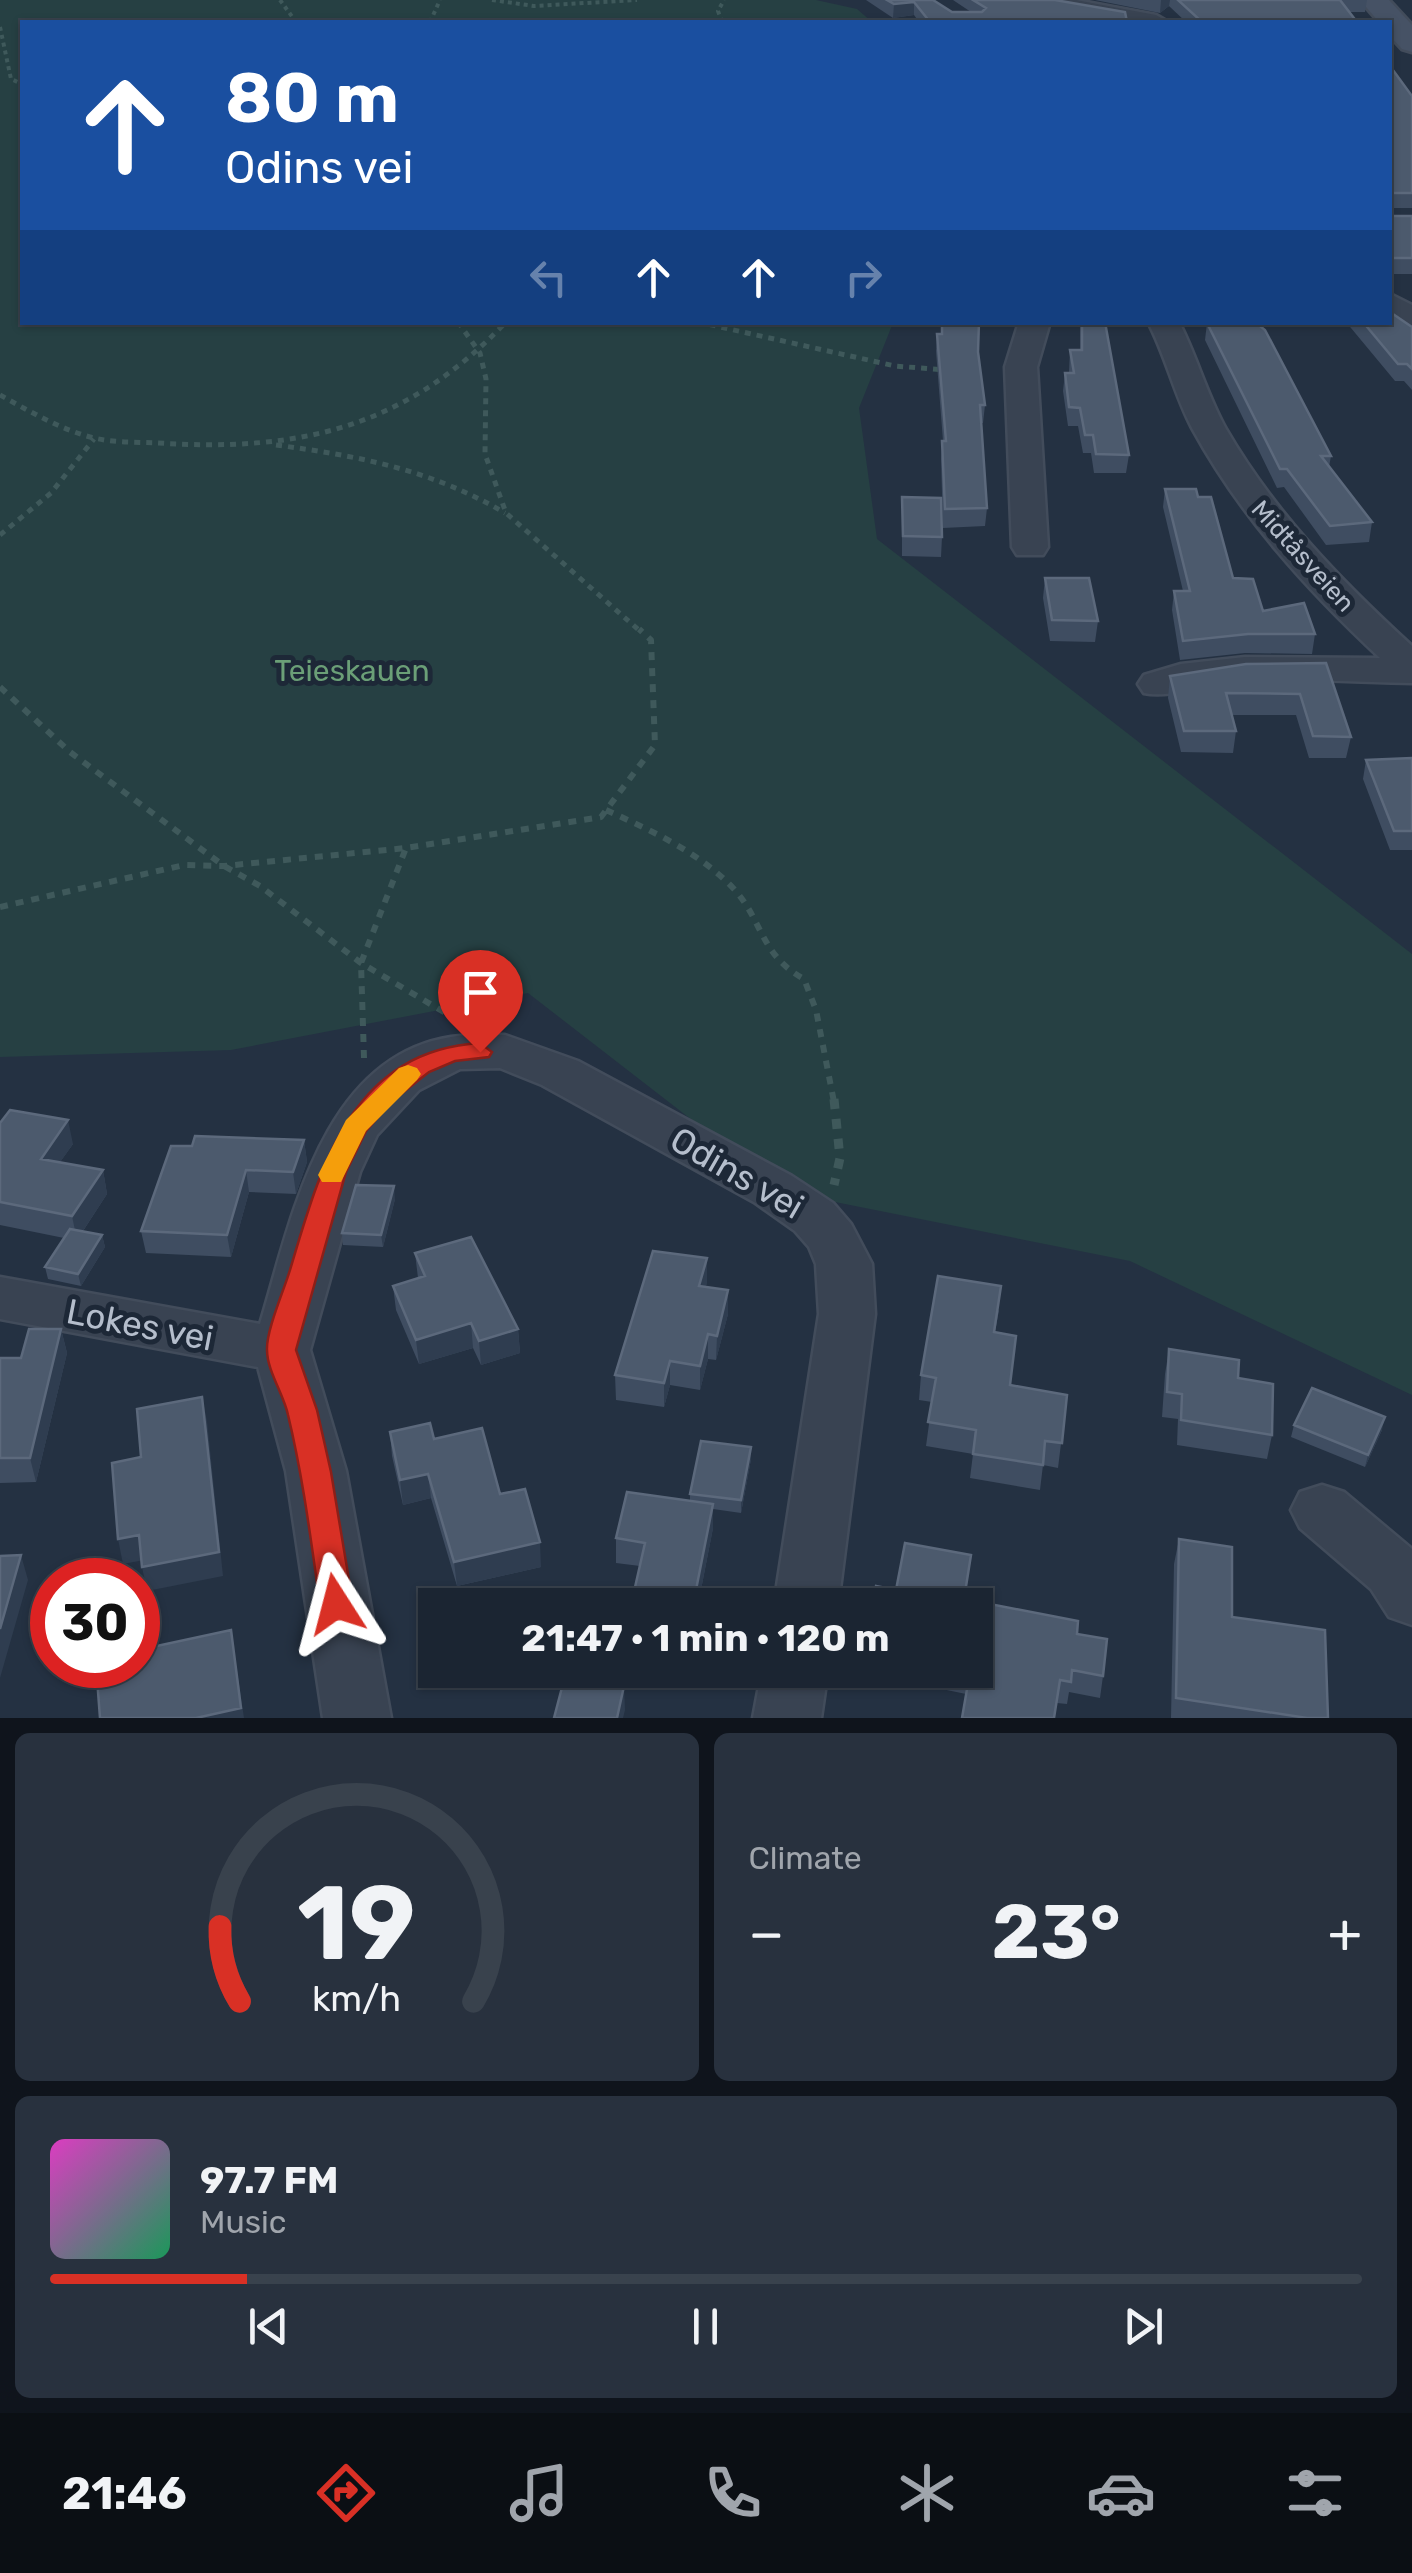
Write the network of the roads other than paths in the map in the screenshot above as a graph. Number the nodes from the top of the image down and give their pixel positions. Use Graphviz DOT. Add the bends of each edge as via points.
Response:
graph roads {
  1 [pos="1040,0"];
  2 [pos="1374,0"];
  3 [pos="1145,20"];
  4 [pos="1409,35"];
  5 [pos="1035,325"];
  6 [pos="1165,325"];
  7 [pos="1030,547"];
  8 [pos="1412,669"];
  9 [pos="1158,684"];
  10 [pos="0,1298"];
  11 [pos="281,1350"];
  12 [pos="1322,1510"];
  13 [pos="808,1588"];
  14 [pos="1412,1598"];
  15 [pos="792,1688"];
  16 [pos="357,1718"];
  17 [pos="787,1718"];
  1 -- 3 [label="street"];
  2 -- 4 [label="main road"];
  5 -- 7 [label="street" via="1022,372"];
  6 -- 8 [label="street, Midtåsveien" via="1206,422 1252,501 1306,567"];
  8 -- 9 [label="street, Midtåsveien" via="1220,671"];
  10 -- 11 [label="street, Lokes vei"];
  11 -- 13 [label="street, Odins vei" via="332,1172 366,1114 401,1078 451,1053 480,1052 505,1052 560,1073 773,1189 832,1238 849,1288"];
  11 -- 16 [label="street" via="316,1472"];
  12 -- 14 [label="street" via="1393,1570"];
  15 -- 17 [label="street"];
}
